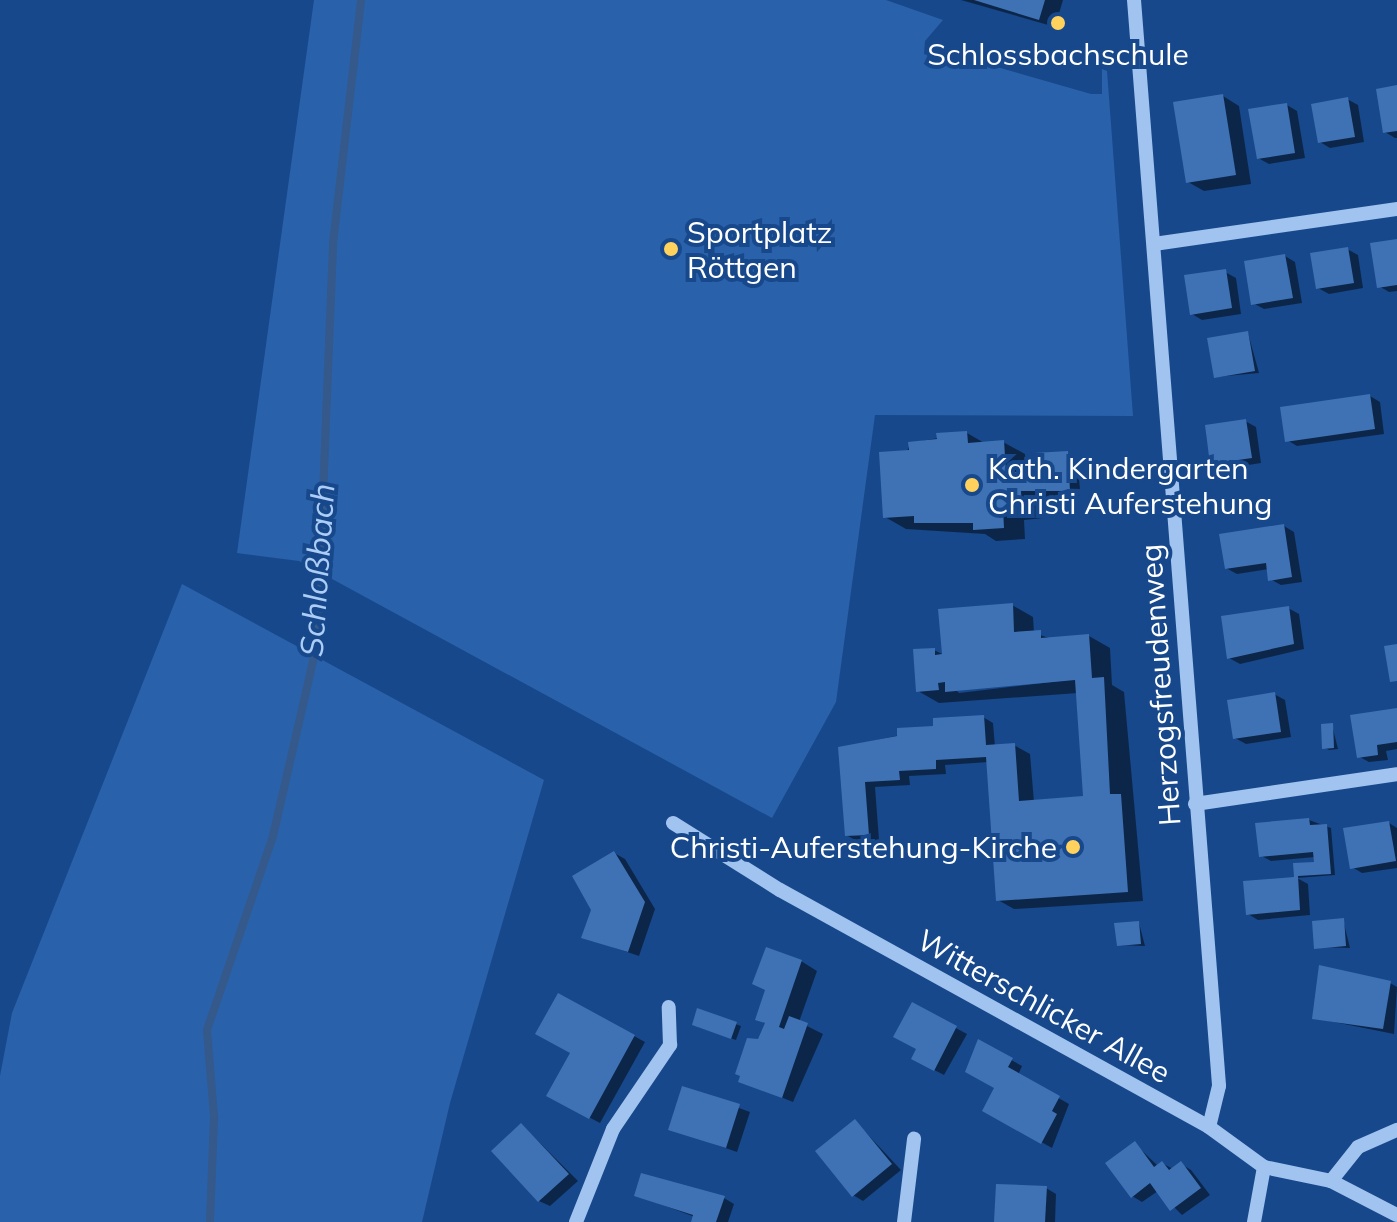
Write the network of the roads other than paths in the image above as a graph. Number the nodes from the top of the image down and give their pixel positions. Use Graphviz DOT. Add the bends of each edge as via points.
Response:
graph roads {
  1 [pos="1134,0"];
  2 [pos="1397,209"];
  3 [pos="1154,244"];
  4 [pos="1397,774"];
  5 [pos="1195,804"];
  6 [pos="673,823"];
  7 [pos="669,1007"];
  8 [pos="1209,1127"];
  9 [pos="1397,1130"];
  10 [pos="914,1139"];
  11 [pos="1264,1167"];
  12 [pos="1331,1181"];
  13 [pos="1397,1215"];
  14 [pos="576,1222"];
  15 [pos="904,1222"];
  16 [pos="1254,1222"];
  1 -- 3 [label="street, Herzogsfreudenweg"];
  2 -- 3 [label="street"];
  3 -- 5 [label="street, Herzogsfreudenweg"];
  4 -- 5 [label="street"];
  5 -- 8 [label="street, Herzogsfreudenweg" via="1219,1086"];
  6 -- 8 [label="street, Witterschlicker Allee" via="780,890"];
  7 -- 14 [label="street" via="670,1045 613,1129"];
  8 -- 11 [label="street, Witterschlicker Allee"];
  9 -- 12 [label="street" via="1358,1147"];
  10 -- 15 [label="street"];
  11 -- 12 [label="street, Witterschlicker Allee"];
  11 -- 16 [label="street"];
  12 -- 13 [label="street, Witterschlicker Allee"];
}
